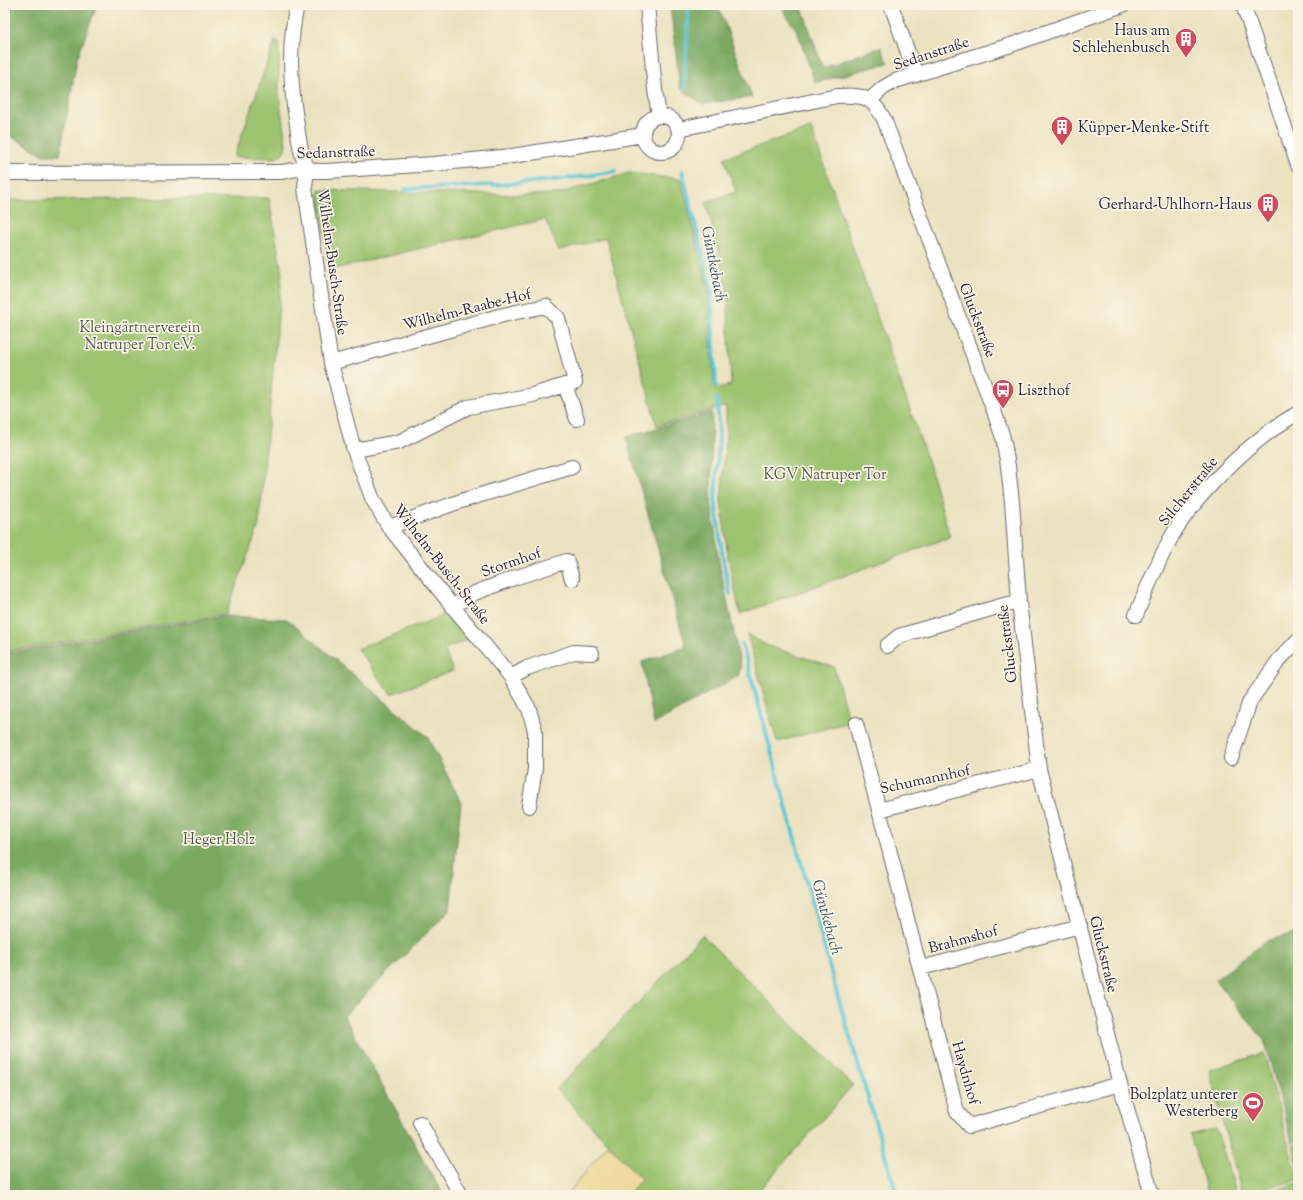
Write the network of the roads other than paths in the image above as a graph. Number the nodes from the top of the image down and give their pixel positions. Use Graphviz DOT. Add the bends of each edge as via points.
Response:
graph roads {
  1 [pos="297,5"];
  2 [pos="647,5"];
  3 [pos="891,5"];
  4 [pos="1123,5"];
  5 [pos="1243,5"];
  6 [pos="916,75"];
  7 [pos="870,100"];
  8 [pos="659,116"];
  9 [pos="679,129"];
  10 [pos="643,136"];
  11 [pos="1298,165"];
  12 [pos="307,167"];
  13 [pos="5,173"];
  14 [pos="331,363"];
  15 [pos="565,385"];
  16 [pos="1298,413"];
  17 [pos="577,419"];
  18 [pos="354,450"];
  19 [pos="572,467"];
  20 [pos="389,527"];
  21 [pos="572,579"];
  22 [pos="1019,602"];
  23 [pos="453,607"];
  24 [pos="1136,615"];
  25 [pos="1298,640"];
  26 [pos="887,646"];
  27 [pos="592,653"];
  28 [pos="512,677"];
  29 [pos="856,724"];
  30 [pos="1232,758"];
  31 [pos="1039,770"];
  32 [pos="529,806"];
  33 [pos="879,810"];
  34 [pos="1080,926"];
  35 [pos="921,968"];
  36 [pos="1120,1084"];
  37 [pos="420,1123"];
  38 [pos="460,1195"];
  39 [pos="1152,1195"];
  1 -- 12 [label="street" via="290,61 301,151"];
  2 -- 8 [label="street"];
  3 -- 6 [label="street"];
  4 -- 6 [label="street, Sedanstraße" via="1011,45"];
  5 -- 11 [label="street"];
  6 -- 7 [label="street, Sedanstraße" via="895,81"];
  7 -- 9 [label="street" via="855,95 837,96"];
  7 -- 22 [label="street, Gluckstraße" via="878,107 889,130 1003,438 1012,502"];
  8 -- 9 [label="street" via="668,117"];
  8 -- 10 [label="street" via="647,123"];
  9 -- 10 [label="street" via="678,143 665,152 651,149"];
  10 -- 12 [label="street, Sedanstraße" via="512,156 434,164 326,171"];
  12 -- 13 [label="street, Sedanstraße" via="282,172"];
  12 -- 14 [label="street, Wilhelm-Busch-Straße" via="305,188"];
  14 -- 15 [label="street, Wilhelm-Raabe-Hof" via="502,315 546,306 558,318 575,382"];
  14 -- 18 [label="street, Wilhelm-Busch-Straße"];
  15 -- 17 [label="street"];
  15 -- 18 [label="street" via="532,395 468,407 399,442"];
  16 -- 24 [label="street, Silcherstraße" via="1244,451 1196,502 1176,529"];
  18 -- 20 [label="street, Wilhelm-Busch-Straße" via="373,500"];
  19 -- 20 [label="street" via="461,501"];
  20 -- 23 [label="street, Wilhelm-Busch-Straße"];
  21 -- 23 [label="street, Stormhof" via="567,561 472,594"];
  22 -- 26 [label="street" via="900,636"];
  22 -- 31 [label="street, Gluckstraße"];
  23 -- 28 [label="street, Wilhelm-Busch-Straße"];
  25 -- 30 [label="street" via="1279,660 1250,701"];
  27 -- 28 [label="street" via="574,652 527,668"];
  28 -- 32 [label="street, Wilhelm-Busch-Straße" via="530,709 535,731 535,769"];
  29 -- 33 [label="street, Schumannhof"];
  31 -- 33 [label="street, Schumannhof"];
  31 -- 34 [label="street, Gluckstraße"];
  33 -- 35 [label="street, Brahmshof"];
  34 -- 35 [label="street, Brahmshof"];
  34 -- 36 [label="street, Gluckstraße"];
  35 -- 36 [label="street, Haydnhof" via="958,1112 969,1126"];
  36 -- 39 [label="street, Gluckstraße"];
  37 -- 38 [label="street"];
}
